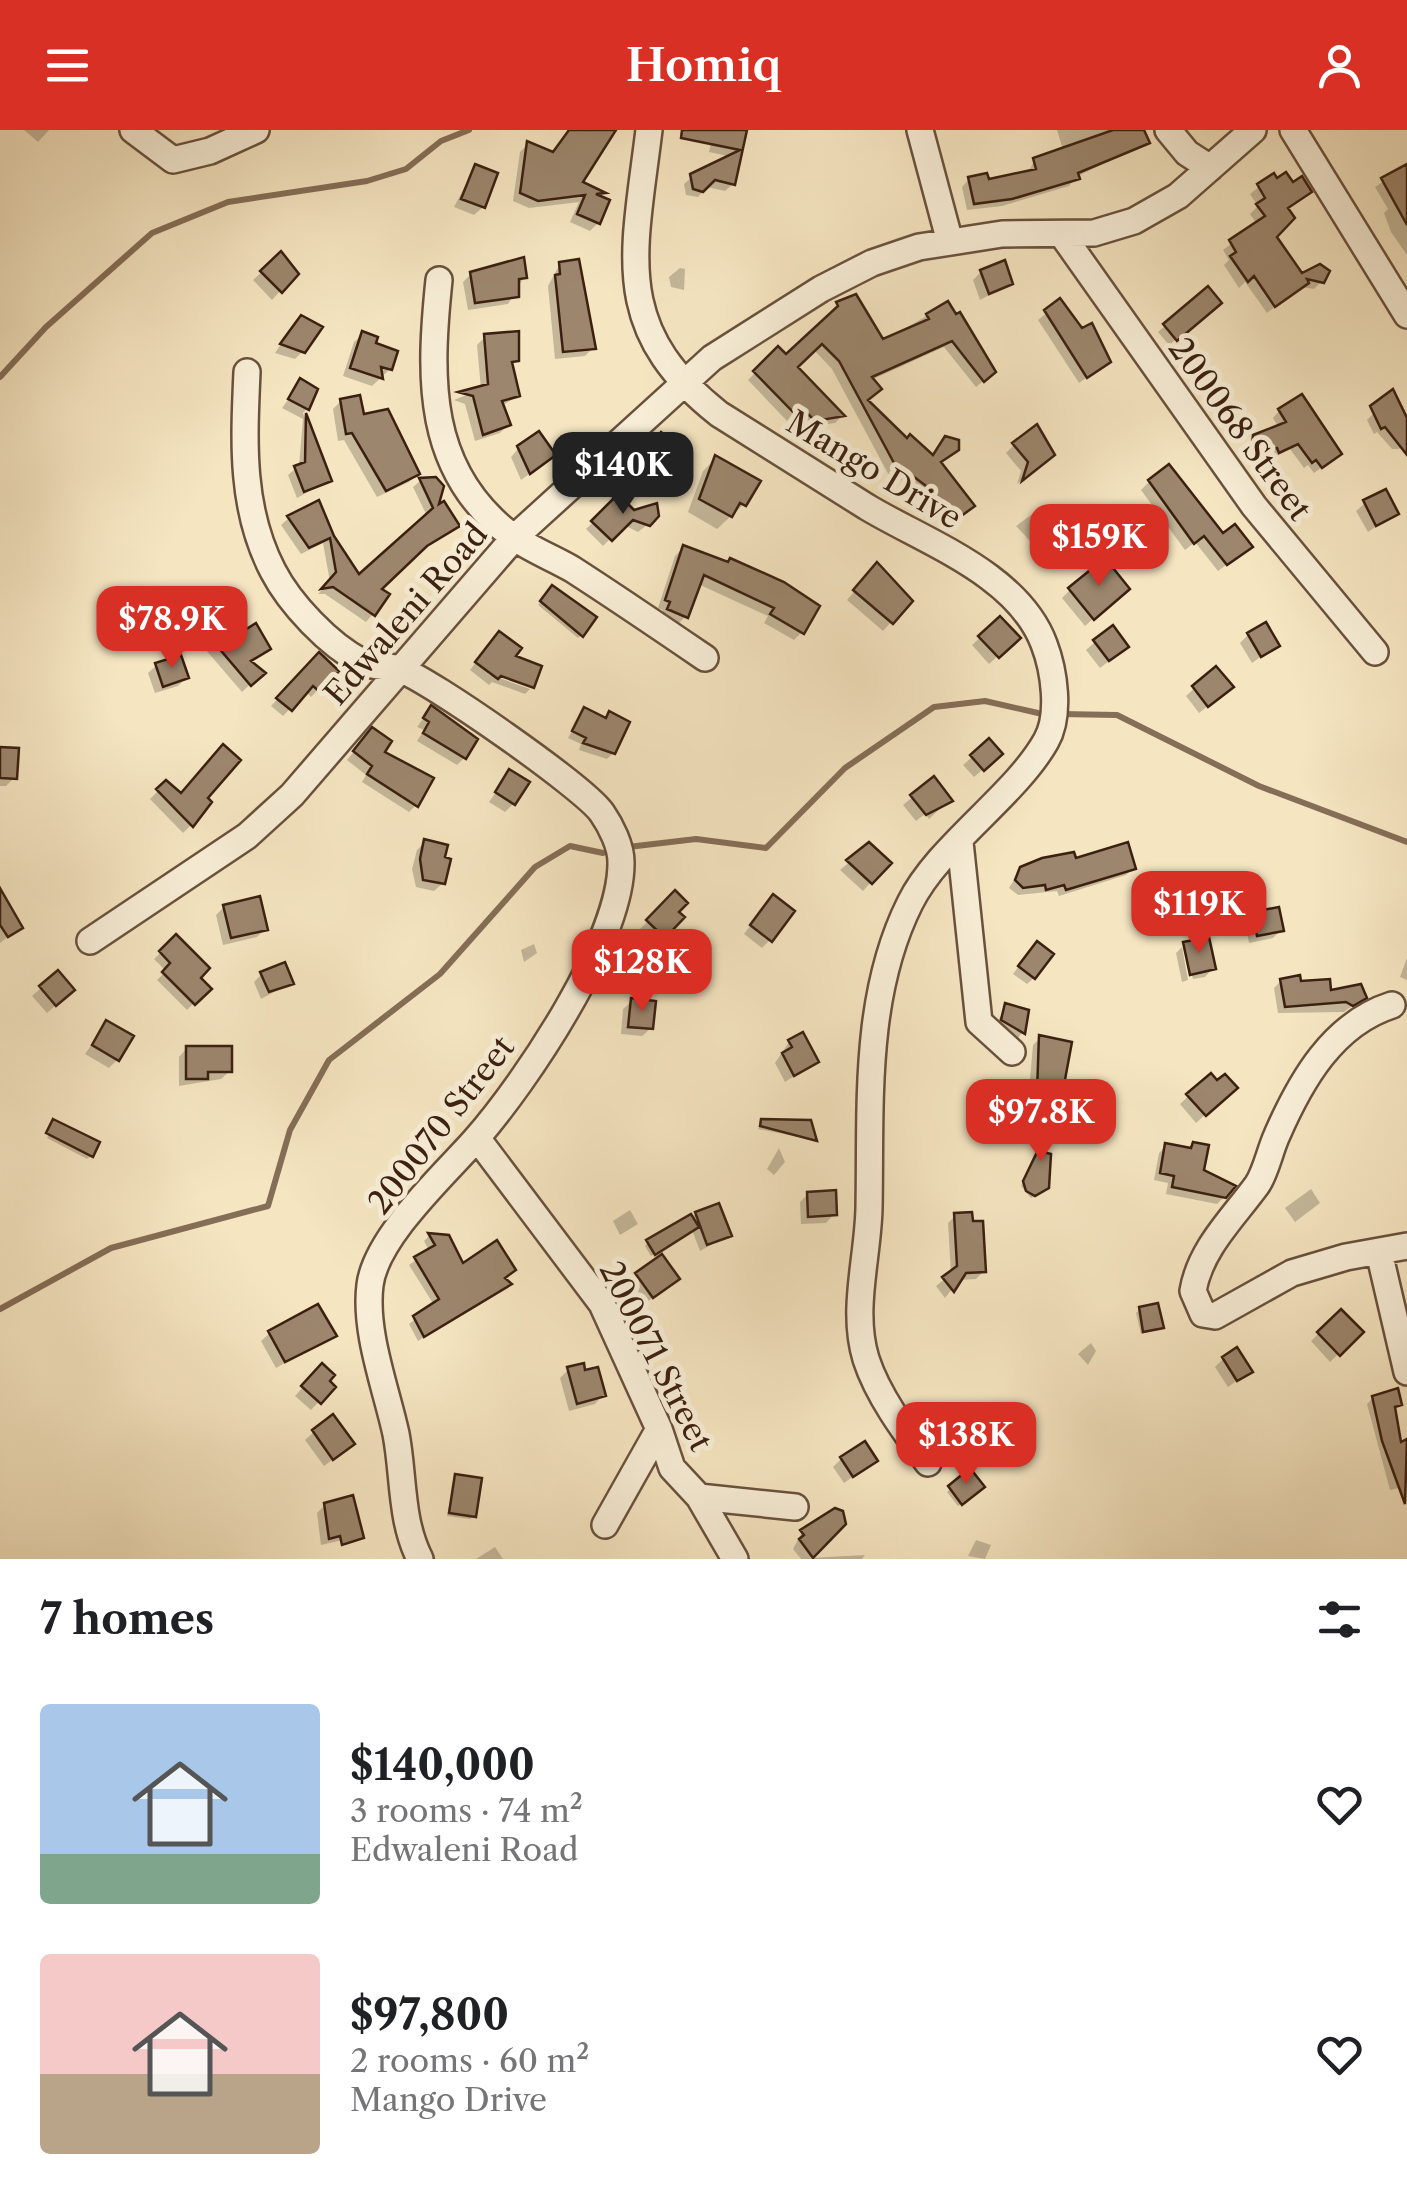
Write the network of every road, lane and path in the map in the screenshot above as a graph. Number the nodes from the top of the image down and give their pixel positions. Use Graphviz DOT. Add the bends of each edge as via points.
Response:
graph roads {
  1 [pos="256,130"];
  2 [pos="650,130"];
  3 [pos="920,130"];
  4 [pos="1168,130"];
  5 [pos="1254,130"];
  6 [pos="1292,130"];
  7 [pos="137,135"];
  8 [pos="1210,168"];
  9 [pos="1063,236"];
  10 [pos="950,242"];
  11 [pos="439,280"];
  12 [pos="1407,315"];
  13 [pos="247,372"];
  14 [pos="682,385"];
  15 [pos="514,538"];
  16 [pos="1375,652"];
  17 [pos="705,658"];
  18 [pos="398,668"];
  19 [pos="960,842"];
  20 [pos="90,941"];
  21 [pos="1392,1006"];
  22 [pos="1012,1052"];
  23 [pos="477,1138"];
  24 [pos="1407,1246"];
  25 [pos="1380,1252"];
  26 [pos="1407,1372"];
  27 [pos="659,1429"];
  28 [pos="928,1463"];
  29 [pos="699,1497"];
  30 [pos="796,1507"];
  31 [pos="606,1526"];
  32 [pos="415,1556"];
  33 [pos="735,1559"];
  1 -- 7 [label="street" via="173,160"];
  2 -- 14 [label="street, Mango Drive" via="637,290 646,329"];
  3 -- 10 [label="street"];
  4 -- 8 [label="street"];
  5 -- 8 [label="street, Edwaleni Road"];
  6 -- 12 [label="street"];
  8 -- 9 [label="street, Edwaleni Road" via="1134,221"];
  9 -- 10 [label="street, Edwaleni Road" via="1002,234"];
  9 -- 16 [label="street, 200068 Street" via="1254,506"];
  10 -- 14 [label="street, Edwaleni Road" via="872,263 821,289 712,358"];
  11 -- 15 [label="street" via="430,360 446,452 464,486"];
  13 -- 18 [label="street, 200070 Street" via="247,488 274,574 328,636 362,662"];
  14 -- 15 [label="street, Edwaleni Road"];
  14 -- 19 [label="street, Mango Drive" via="1002,589 1044,643 1053,688 1047,740"];
  15 -- 17 [label="street"];
  15 -- 18 [label="street, Edwaleni Road"];
  18 -- 20 [label="street, Edwaleni Road" via="292,795 247,836"];
  18 -- 23 [label="street, 200070 Street" via="577,789 602,812 621,861 606,928 550,1038"];
  19 -- 22 [label="street" via="979,1022"];
  19 -- 28 [label="street, Mango Drive" via="910,902 891,950 873,1040 866,1131 864,1346 884,1394"];
  21 -- 25 [label="street" via="1346,1026 1305,1080 1260,1182 1196,1274 1192,1291 1203,1314 1215,1316 1292,1273"];
  23 -- 27 [label="street, 200071 Street" via="602,1304"];
  23 -- 32 [label="street, 200070 Street" via="402,1226 370,1284"];
  24 -- 25 [label="street"];
  25 -- 26 [label="street"];
  27 -- 29 [label="street, 200071 Street" via="672,1468"];
  27 -- 31 [label="street"];
  29 -- 30 [label="street"];
  29 -- 33 [label="street, 200071 Street"];
}
